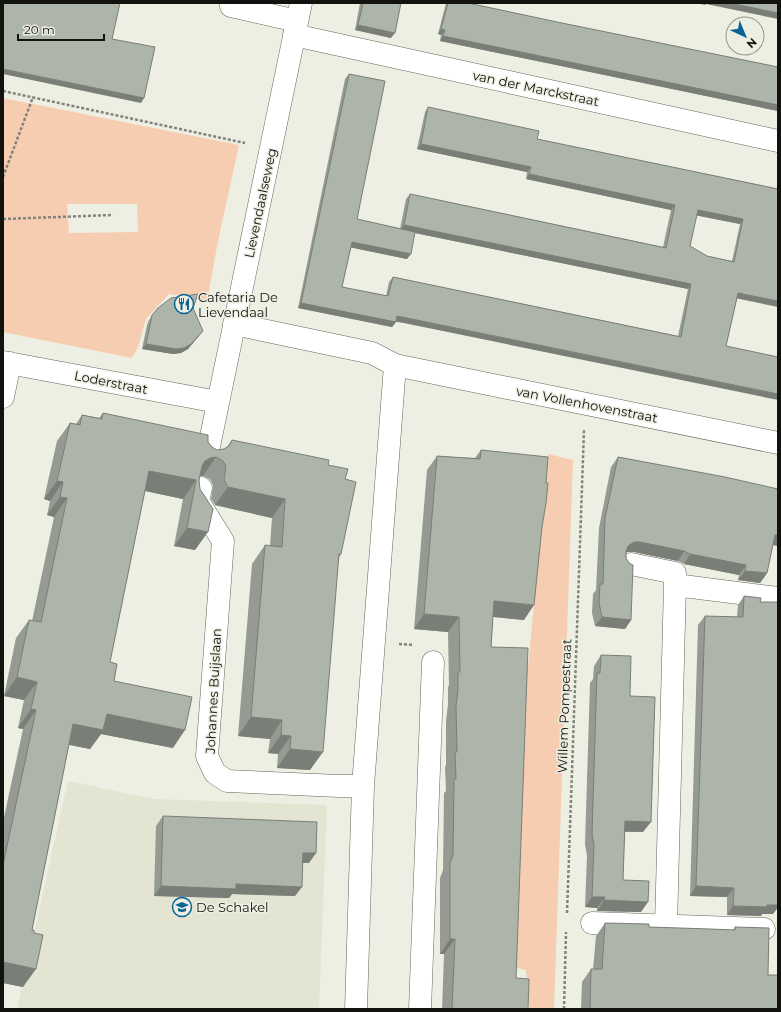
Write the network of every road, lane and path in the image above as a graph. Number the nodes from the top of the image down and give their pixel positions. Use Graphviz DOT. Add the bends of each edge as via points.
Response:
graph roads {
  1 [pos="231,6"];
  2 [pos="297,19"];
  3 [pos="3,91"];
  4 [pos="33,97"];
  5 [pos="778,141"];
  6 [pos="271,149"];
  7 [pos="3,177"];
  8 [pos="113,215"];
  9 [pos="3,219"];
  10 [pos="234,324"];
  11 [pos="7,362"];
  12 [pos="396,365"];
  13 [pos="3,397"];
  14 [pos="218,402"];
  15 [pos="585,404"];
  16 [pos="778,443"];
  17 [pos="207,456"];
  18 [pos="200,488"];
  19 [pos="630,564"];
  20 [pos="674,586"];
  21 [pos="778,598"];
  22 [pos="433,662"];
  23 [pos="363,786"];
  24 [pos="567,913"];
  25 [pos="592,923"];
  26 [pos="666,926"];
  27 [pos="567,929"];
  28 [pos="768,930"];
  29 [pos="356,1009"];
  30 [pos="420,1009"];
  31 [pos="564,1009"];
  1 -- 2 [label="street, van der Marckstraat"];
  2 -- 5 [label="street, van der Marckstraat"];
  2 -- 6 [label="street, Lievendaalseweg"];
  3 -- 4 [label="path"];
  4 -- 6 [label="path"];
  4 -- 7 [label="path"];
  6 -- 10 [label="street, Lievendaalseweg"];
  8 -- 9 [label="path"];
  10 -- 12 [label="street" via="372,353"];
  10 -- 14 [label="street, Lievendaalseweg"];
  11 -- 13 [label="street"];
  11 -- 14 [label="street, Loderstraat"];
  12 -- 15 [label="street, van Vollenhovenstraat"];
  12 -- 23 [label="street"];
  14 -- 17 [label="street"];
  15 -- 16 [label="street, van Vollenhovenstraat"];
  15 -- 24 [label="path, Willem Pompestraat"];
  18 -- 23 [label="street, Johannes Buijslaan" via="198,500 223,541 206,756 215,773 227,781"];
  19 -- 20 [label="street" via="675,573"];
  20 -- 21 [label="street"];
  20 -- 26 [label="street"];
  22 -- 30 [label="street"];
  23 -- 29 [label="street"];
  25 -- 26 [label="street"];
  26 -- 28 [label="street"];
  27 -- 31 [label="path"];
}
